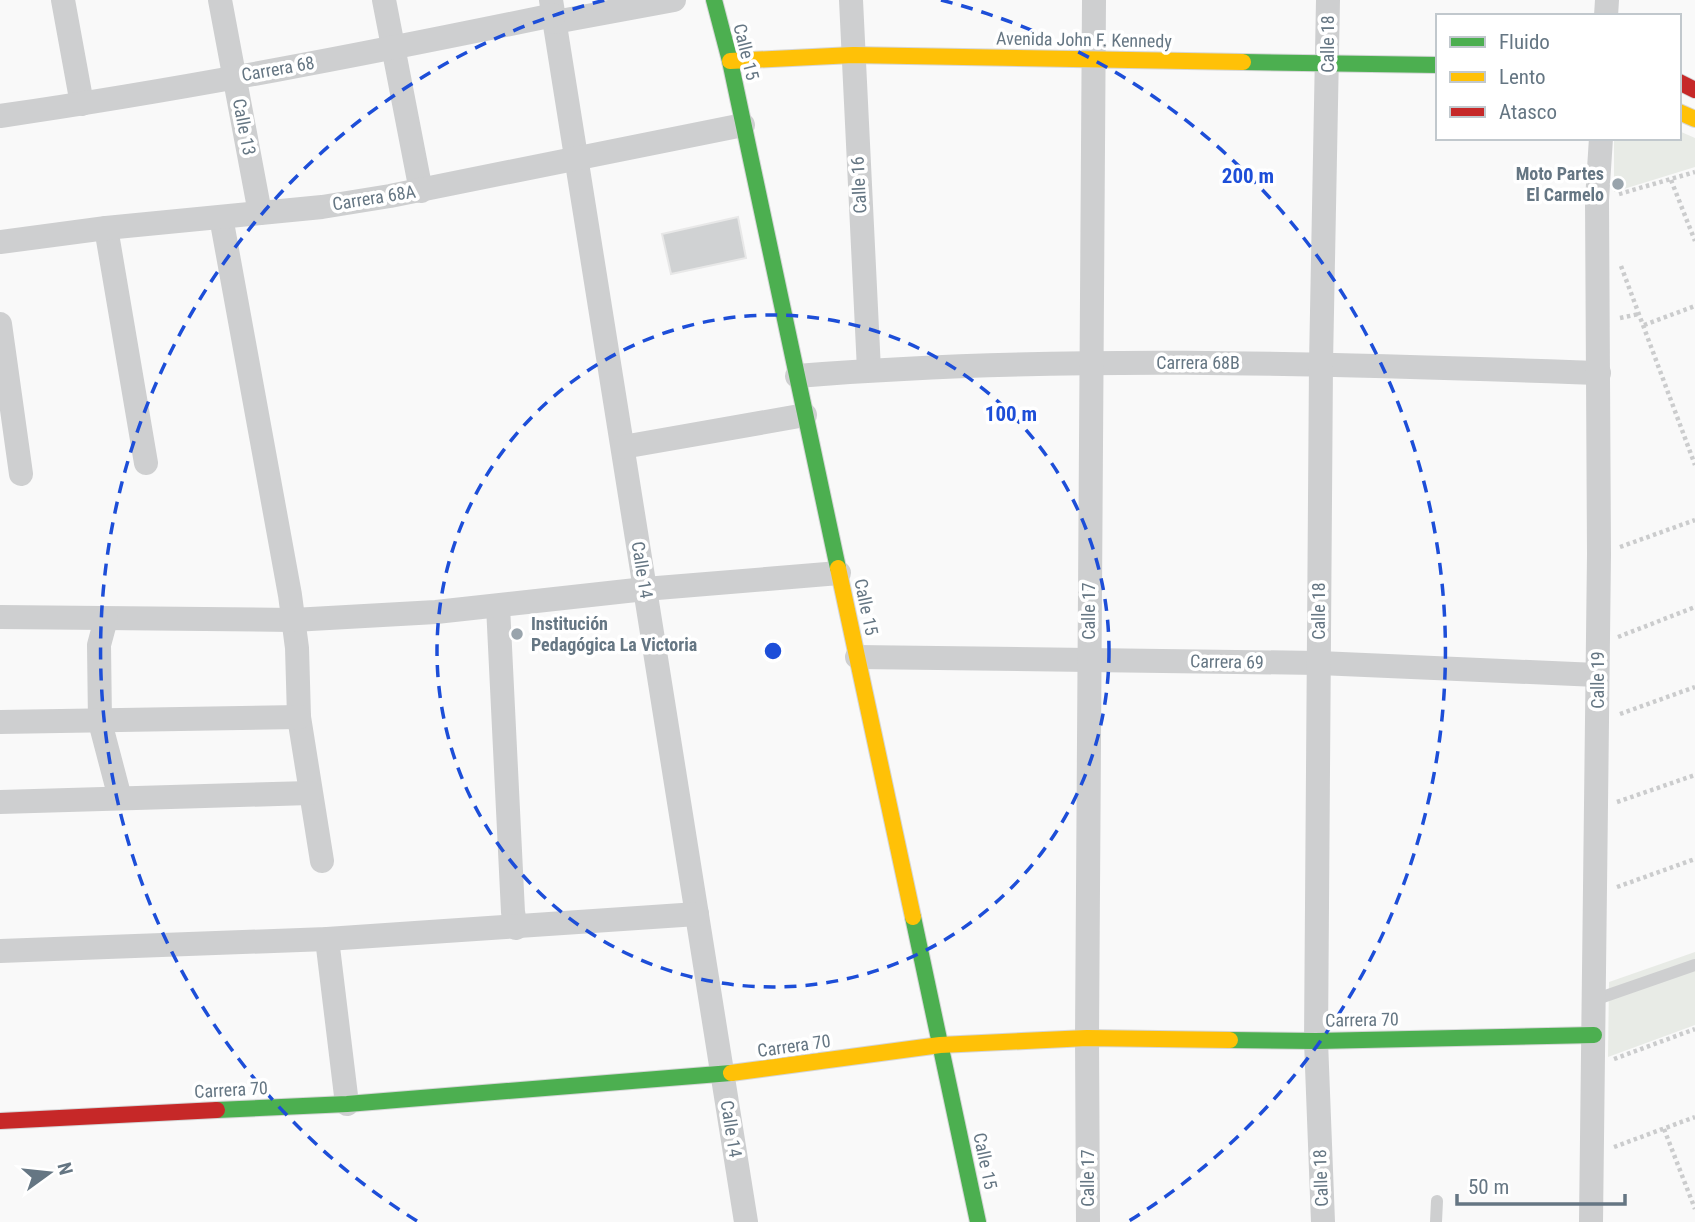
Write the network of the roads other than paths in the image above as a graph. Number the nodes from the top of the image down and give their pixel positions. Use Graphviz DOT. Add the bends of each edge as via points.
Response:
graph roads {
  1 [pos="63,0"];
  2 [pos="220,0"];
  3 [pos="384,0"];
  4 [pos="674,0"];
  5 [pos="714,0"];
  6 [pos="851,0"];
  7 [pos="1094,0"];
  8 [pos="1328,0"];
  9 [pos="553,12"];
  10 [pos="393,48"];
  11 [pos="853,55"];
  12 [pos="1093,60"];
  13 [pos="730,61"];
  14 [pos="1328,63"];
  15 [pos="1436,65"];
  16 [pos="234,77"];
  17 [pos="82,104"];
  18 [pos="0,116"];
  19 [pos="743,125"];
  20 [pos="1601,140"];
  21 [pos="577,159"];
  22 [pos="421,191"];
  23 [pos="260,213"];
  24 [pos="221,217"];
  25 [pos="106,228"];
  26 [pos="0,242"];
  27 [pos="0,324"];
  28 [pos="1091,363"];
  29 [pos="1321,364"];
  30 [pos="869,370"];
  31 [pos="1599,373"];
  32 [pos="797,376"];
  33 [pos="805,415"];
  34 [pos="623,447"];
  35 [pos="146,463"];
  36 [pos="21,474"];
  37 [pos="839,573"];
  38 [pos="645,589"];
  39 [pos="498,606"];
  40 [pos="0,617"];
  41 [pos="106,619"];
  42 [pos="293,620"];
  43 [pos="857,657"];
  44 [pos="1089,660"];
  45 [pos="1319,663"];
  46 [pos="1597,675"];
  47 [pos="299,717"];
  48 [pos="0,722"];
  49 [pos="100,722"];
  50 [pos="310,793"];
  51 [pos="120,798"];
  52 [pos="0,802"];
  53 [pos="322,861"];
  54 [pos="697,914"];
  55 [pos="516,928"];
  56 [pos="327,939"];
  57 [pos="0,951"];
  58 [pos="1695,965"];
  59 [pos="1594,1000"];
  60 [pos="1594,1035"];
  61 [pos="1087,1038"];
  62 [pos="1316,1041"];
  63 [pos="940,1045"];
  64 [pos="723,1074"];
  65 [pos="347,1104"];
  66 [pos="0,1121"];
  67 [pos="1437,1201"];
  68 [pos="746,1222"];
  69 [pos="978,1222"];
  70 [pos="1088,1222"];
  71 [pos="1323,1222"];
  72 [pos="1436,1222"];
  73 [pos="1591,1222"];
  1 -- 17 [label="street"];
  2 -- 16 [label="street, Calle 13"];
  3 -- 10 [label="street"];
  4 -- 9 [label="street, Carrera 68"];
  5 -- 13 [label="street, Calle 15"];
  6 -- 11 [label="street, Calle 16"];
  7 -- 12 [label="street, Calle 17"];
  8 -- 14 [label="street, Calle 18"];
  9 -- 10 [label="street, Carrera 68"];
  9 -- 21 [label="street, Calle 14"];
  10 -- 16 [label="street, Carrera 68"];
  10 -- 22 [label="street"];
  11 -- 12 [label="street, Avenida John F. Kennedy"];
  11 -- 13 [label="street, Avenida John F. Kennedy"];
  11 -- 30 [label="street, Calle 16"];
  12 -- 14 [label="street, Avenida John F. Kennedy"];
  12 -- 28 [label="street, Calle 17"];
  13 -- 19 [label="street, Calle 15"];
  14 -- 15 [label="street, Avenida John F. Kennedy"];
  14 -- 29 [label="street, Calle 18"];
  16 -- 17 [label="street, Carrera 68"];
  16 -- 23 [label="street, Calle 13"];
  17 -- 18 [label="street, Carrera 68"];
  19 -- 21 [label="street, Carrera 68A"];
  19 -- 32 [label="street, Calle 15"];
  20 -- 31 [label="street, Calle 19"];
  21 -- 22 [label="street, Carrera 68A"];
  21 -- 34 [label="street, Calle 14"];
  22 -- 23 [label="street, Carrera 68A"];
  23 -- 24 [label="street, Carrera 68A"];
  24 -- 25 [label="street, Carrera 68A"];
  24 -- 42 [label="street"];
  25 -- 26 [label="street, Carrera 68A"];
  25 -- 35 [label="street"];
  27 -- 36 [label="street"];
  28 -- 29 [label="street, Carrera 68B"];
  28 -- 30 [label="street, Carrera 68B"];
  28 -- 44 [label="street, Calle 17"];
  29 -- 31 [label="street, Carrera 68B"];
  29 -- 45 [label="street, Calle 18"];
  30 -- 32 [label="street, Carrera 68B"];
  31 -- 46 [label="street, Calle 19"];
  32 -- 33 [label="street, Calle 15"];
  33 -- 34 [label="street"];
  33 -- 37 [label="street, Calle 15"];
  34 -- 38 [label="street, Calle 14"];
  37 -- 38 [label="street"];
  37 -- 43 [label="street, Calle 15"];
  38 -- 39 [label="street"];
  38 -- 54 [label="street, Calle 14"];
  39 -- 42 [label="street"];
  39 -- 55 [label="street"];
  40 -- 41 [label="street"];
  41 -- 42 [label="street"];
  41 -- 49 [label="street" via="99,645"];
  42 -- 47 [label="street"];
  43 -- 44 [label="street, Carrera 69"];
  43 -- 63 [label="street, Calle 15"];
  44 -- 45 [label="street, Carrera 69"];
  44 -- 61 [label="street, Calle 17"];
  45 -- 46 [label="street, Carrera 69"];
  45 -- 62 [label="street, Calle 18"];
  46 -- 59 [label="street, Calle 19"];
  47 -- 49 [label="street"];
  47 -- 50 [label="street"];
  48 -- 49 [label="street"];
  49 -- 51 [label="street"];
  50 -- 51 [label="street"];
  50 -- 53 [label="street"];
  51 -- 52 [label="street"];
  54 -- 55 [label="street"];
  54 -- 64 [label="street, Calle 14"];
  55 -- 56 [label="street"];
  56 -- 57 [label="street"];
  56 -- 65 [label="street"];
  58 -- 59 [label="lane"];
  59 -- 60 [label="street, Calle 19"];
  60 -- 62 [label="street, Carrera 70"];
  60 -- 73 [label="street, Calle 19"];
  61 -- 62 [label="street, Carrera 70"];
  61 -- 63 [label="street, Carrera 70"];
  61 -- 70 [label="street, Calle 17"];
  62 -- 71 [label="street, Calle 18"];
  63 -- 64 [label="street, Carrera 70"];
  63 -- 69 [label="street, Calle 15"];
  64 -- 65 [label="street, Carrera 70"];
  64 -- 68 [label="street, Calle 14"];
  65 -- 66 [label="street, Carrera 70"];
  67 -- 72 [label="lane"];
}
